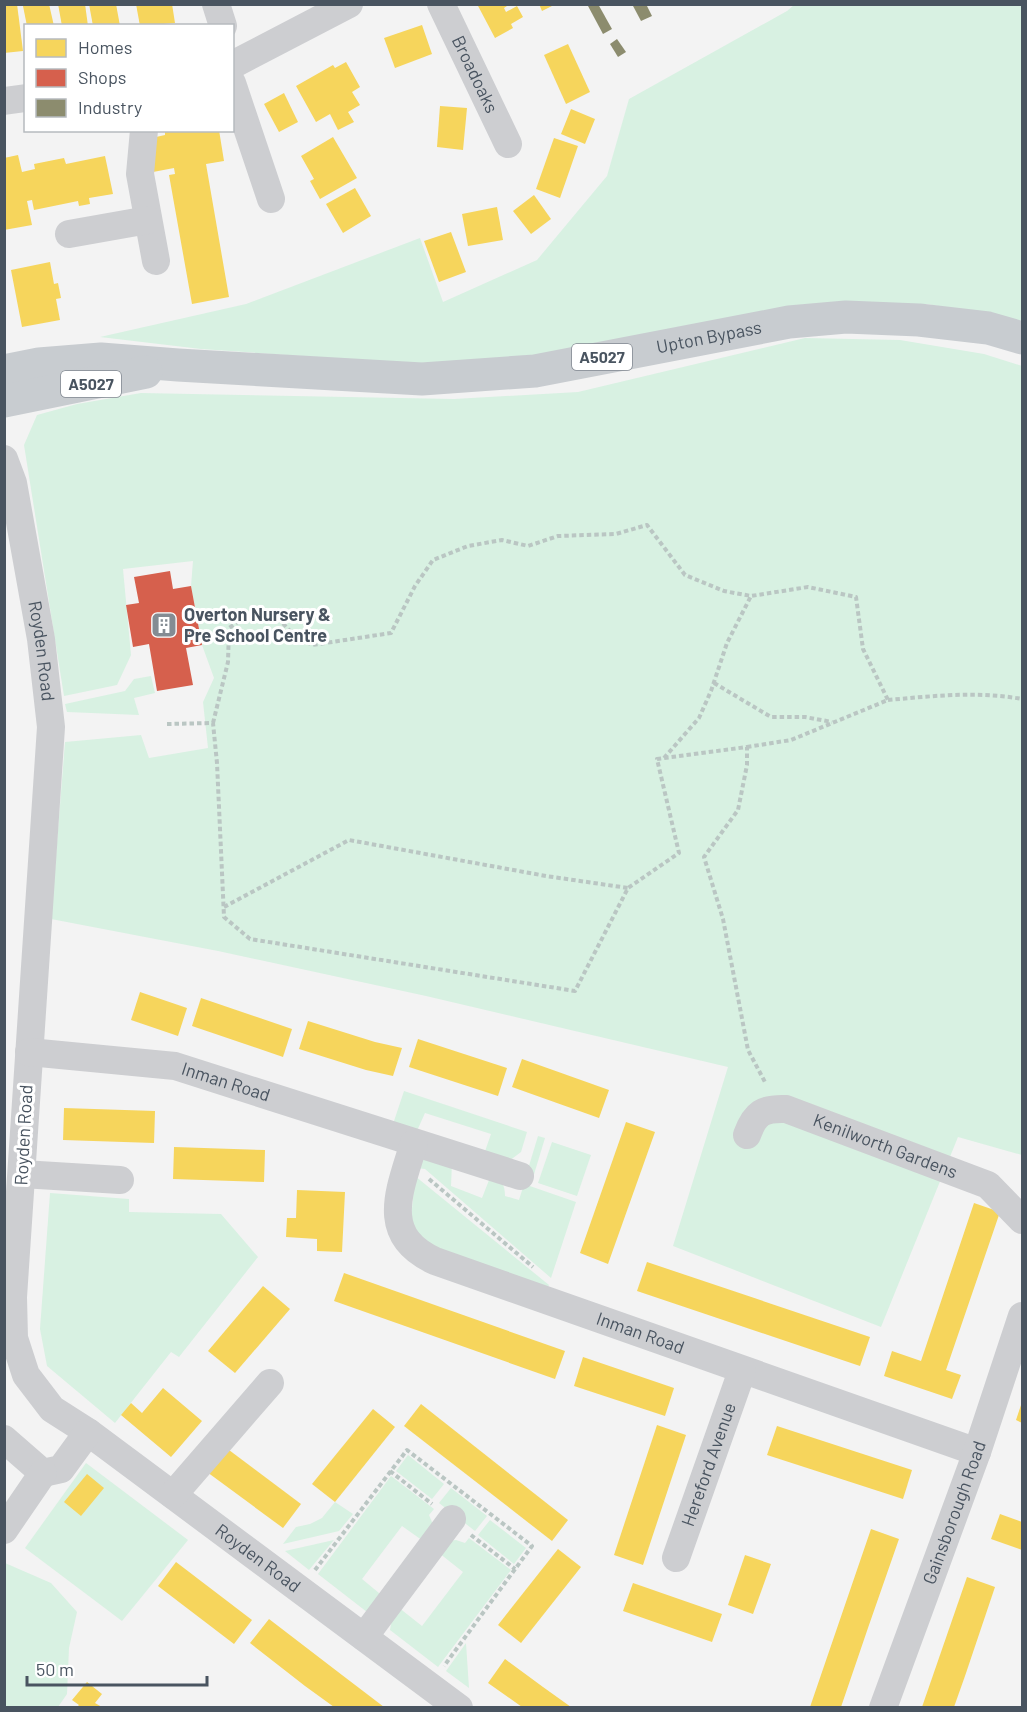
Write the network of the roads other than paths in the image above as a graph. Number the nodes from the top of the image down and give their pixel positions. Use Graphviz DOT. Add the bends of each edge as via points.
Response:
graph roads {
  1 [pos="216,4"];
  2 [pos="349,4"];
  3 [pos="441,4"];
  4 [pos="221,24"];
  5 [pos="234,67"];
  6 [pos="234,71"];
  7 [pos="24,98"];
  8 [pos="4,101"];
  9 [pos="144,132"];
  10 [pos="508,144"];
  11 [pos="271,199"];
  12 [pos="148,220"];
  13 [pos="69,234"];
  14 [pos="156,261"];
  15 [pos="1023,338"];
  16 [pos="178,365"];
  17 [pos="4,371"];
  18 [pos="4,401"];
  19 [pos="4,459"];
  20 [pos="29,1052"];
  21 [pos="747,1135"];
  22 [pos="410,1156"];
  23 [pos="22,1174"];
  24 [pos="520,1176"];
  25 [pos="120,1180"];
  26 [pos="1023,1220"];
  27 [pos="9,1296"];
  28 [pos="1023,1316"];
  29 [pos="742,1371"];
  30 [pos="270,1383"];
  31 [pos="88,1432"];
  32 [pos="4,1439"];
  33 [pos="977,1452"];
  34 [pos="43,1473"];
  35 [pos="173,1495"];
  36 [pos="452,1519"];
  37 [pos="4,1530"];
  38 [pos="676,1558"];
  39 [pos="364,1637"];
  40 [pos="459,1707"];
  41 [pos="884,1707"];
  1 -- 4 [label="street"];
  2 -- 5 [label="street"];
  3 -- 10 [label="street, Broadoaks"];
  6 -- 11 [label="street"];
  7 -- 8 [label="street"];
  9 -- 12 [label="street" via="140,174"];
  12 -- 13 [label="street"];
  12 -- 14 [label="street"];
  15 -- 16 [label="main road, Upton Bypass / A5027" via="988,328 846,317 789,322 512,373 422,379"];
  16 -- 17 [label="main road, Upton Bypass / A5027" via="101,359"];
  16 -- 18 [label="main road, Upton Bypass / A5027"];
  19 -- 20 [label="street, Royden Road" via="13,483 41,639 51,727"];
  20 -- 22 [label="street, Inman Road" via="175,1066"];
  20 -- 23 [label="street, Royden Road"];
  21 -- 26 [label="street, Kenilworth Gardens" via="752,1121 763,1112 786,1109 988,1185"];
  22 -- 24 [label="street, Inman Road"];
  22 -- 29 [label="street, Inman Road" via="397,1216 406,1240 419,1254"];
  23 -- 25 [label="street"];
  23 -- 27 [label="street, Royden Road"];
  27 -- 31 [label="street, Royden Road" via="14,1338 26,1375 52,1409"];
  28 -- 33 [label="street, Gainsborough Road"];
  29 -- 33 [label="street, Inman Road"];
  29 -- 38 [label="street, Hereford Avenue"];
  30 -- 35 [label="street"];
  31 -- 34 [label="street" via="61,1469"];
  31 -- 35 [label="street, Royden Road"];
  32 -- 34 [label="street"];
  33 -- 41 [label="street, Gainsborough Road"];
  34 -- 37 [label="street"];
  35 -- 39 [label="street, Royden Road"];
  36 -- 39 [label="street"];
  39 -- 40 [label="street, Royden Road"];
}
